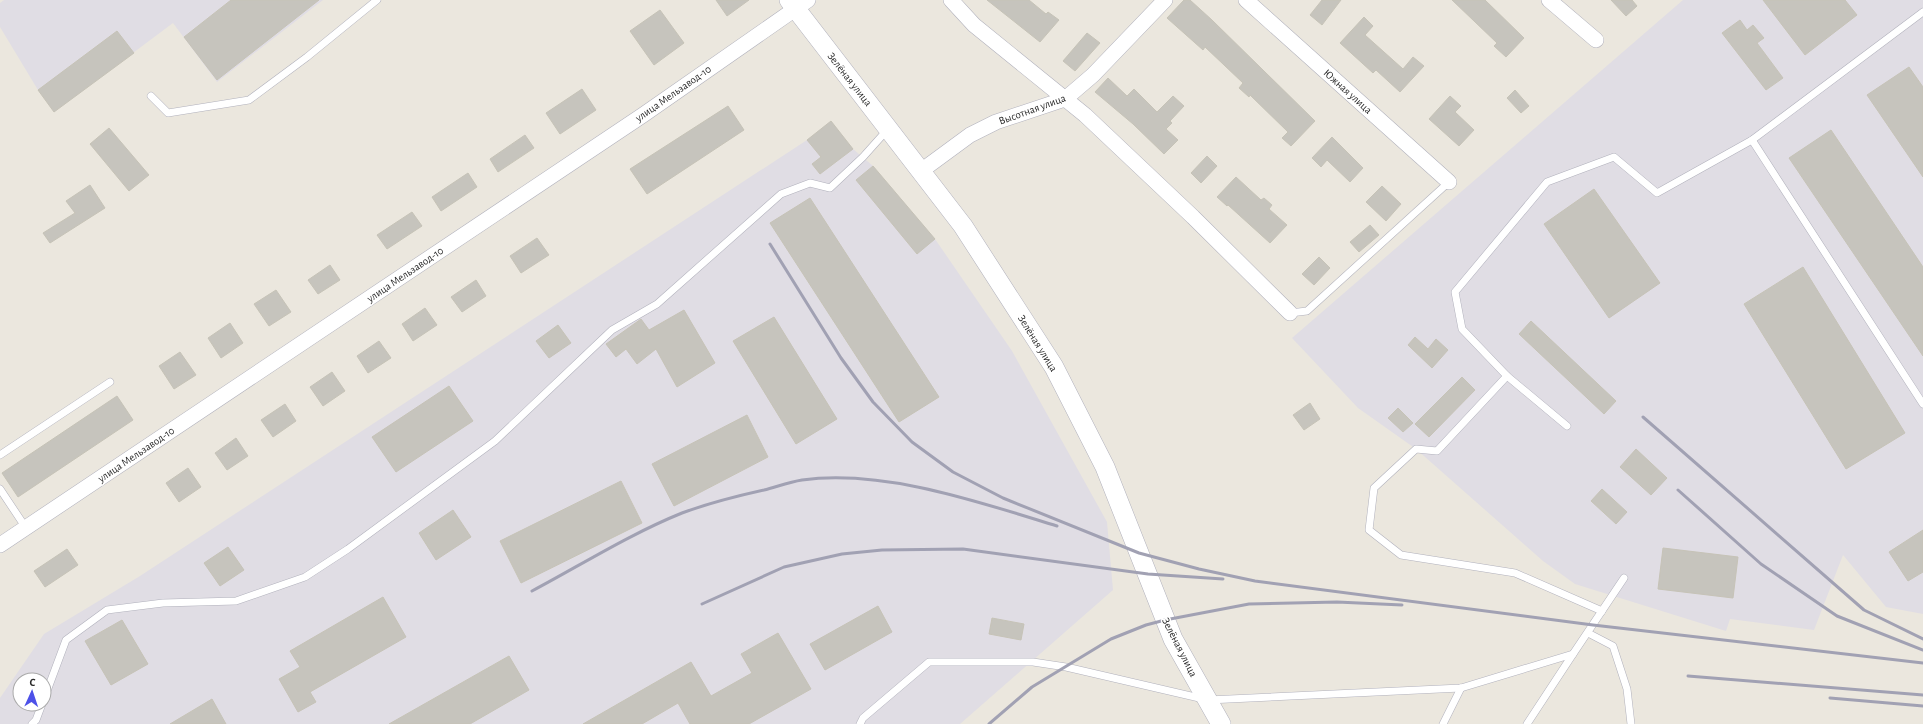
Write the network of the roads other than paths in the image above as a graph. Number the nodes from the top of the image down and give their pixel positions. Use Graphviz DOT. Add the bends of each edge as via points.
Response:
graph roads {
  1 [pos="377,0"];
  2 [pos="951,0"];
  3 [pos="1165,0"];
  4 [pos="1246,0"];
  5 [pos="1549,0"];
  6 [pos="797,3"];
  7 [pos="1923,12"];
  8 [pos="1596,40"];
  9 [pos="151,96"];
  10 [pos="1065,99"];
  11 [pos="888,129"];
  12 [pos="1752,140"];
  13 [pos="921,171"];
  14 [pos="1449,182"];
  15 [pos="1290,313"];
  16 [pos="1507,376"];
  17 [pos="110,382"];
  18 [pos="1923,404"];
  19 [pos="1567,426"];
  20 [pos="0,455"];
  21 [pos="0,489"];
  22 [pos="26,528"];
  23 [pos="0,545"];
  24 [pos="1624,578"];
  25 [pos="1602,611"];
  26 [pos="1588,632"];
  27 [pos="1573,654"];
  28 [pos="52,678"];
  29 [pos="1461,688"];
  30 [pos="1208,700"];
  31 [pos="39,712"];
  32 [pos="32,724"];
  33 [pos="860,724"];
  34 [pos="1221,724"];
  35 [pos="1443,724"];
  36 [pos="1527,724"];
  37 [pos="1631,724"];
  1 -- 9 [label="lane" via="249,100 168,113"];
  2 -- 10 [label="street" via="974,25"];
  3 -- 10 [label="street, Высотная улица" via="1093,75"];
  4 -- 14 [label="street, Южная улица"];
  5 -- 8 [label="street"];
  6 -- 11 [label="street, Зелёная улица"];
  6 -- 22 [label="street, улица Мельзавод-10" via="636,119"];
  7 -- 12 [label="lane"];
  10 -- 13 [label="street, Высотная улица" via="996,122 970,135"];
  10 -- 15 [label="street" via="1187,211"];
  11 -- 13 [label="street, Зелёная улица"];
  11 -- 28 [label="lane" via="830,188 810,184 781,194 657,304 612,330 495,440 305,578 236,601 163,603 107,610 66,640"];
  12 -- 16 [label="lane" via="1656,193 1614,157 1547,182 1455,292 1462,329"];
  12 -- 18 [label="lane"];
  13 -- 30 [label="street, Зелёная улица" via="963,226 1054,367 1105,467 1173,639"];
  14 -- 15 [label="lane" via="1307,311"];
  16 -- 19 [label="lane"];
  16 -- 25 [label="lane" via="1438,451 1416,449 1374,488 1369,530 1401,555 1515,573"];
  17 -- 20 [label="lane"];
  21 -- 22 [label="lane"];
  22 -- 23 [label="street, улица Мельзавод-10"];
  24 -- 25 [label="lane"];
  25 -- 26 [label="lane"];
  26 -- 27 [label="lane"];
  26 -- 37 [label="lane" via="1613,646 1627,689"];
  27 -- 29 [label="lane"];
  27 -- 36 [label="lane"];
  29 -- 30 [label="lane"];
  29 -- 35 [label="lane"];
  30 -- 33 [label="lane" via="1066,667 1033,662 929,662 862,718"];
  30 -- 34 [label="street, Зелёная улица"];
  31 -- 32 [label="lane"];
}
